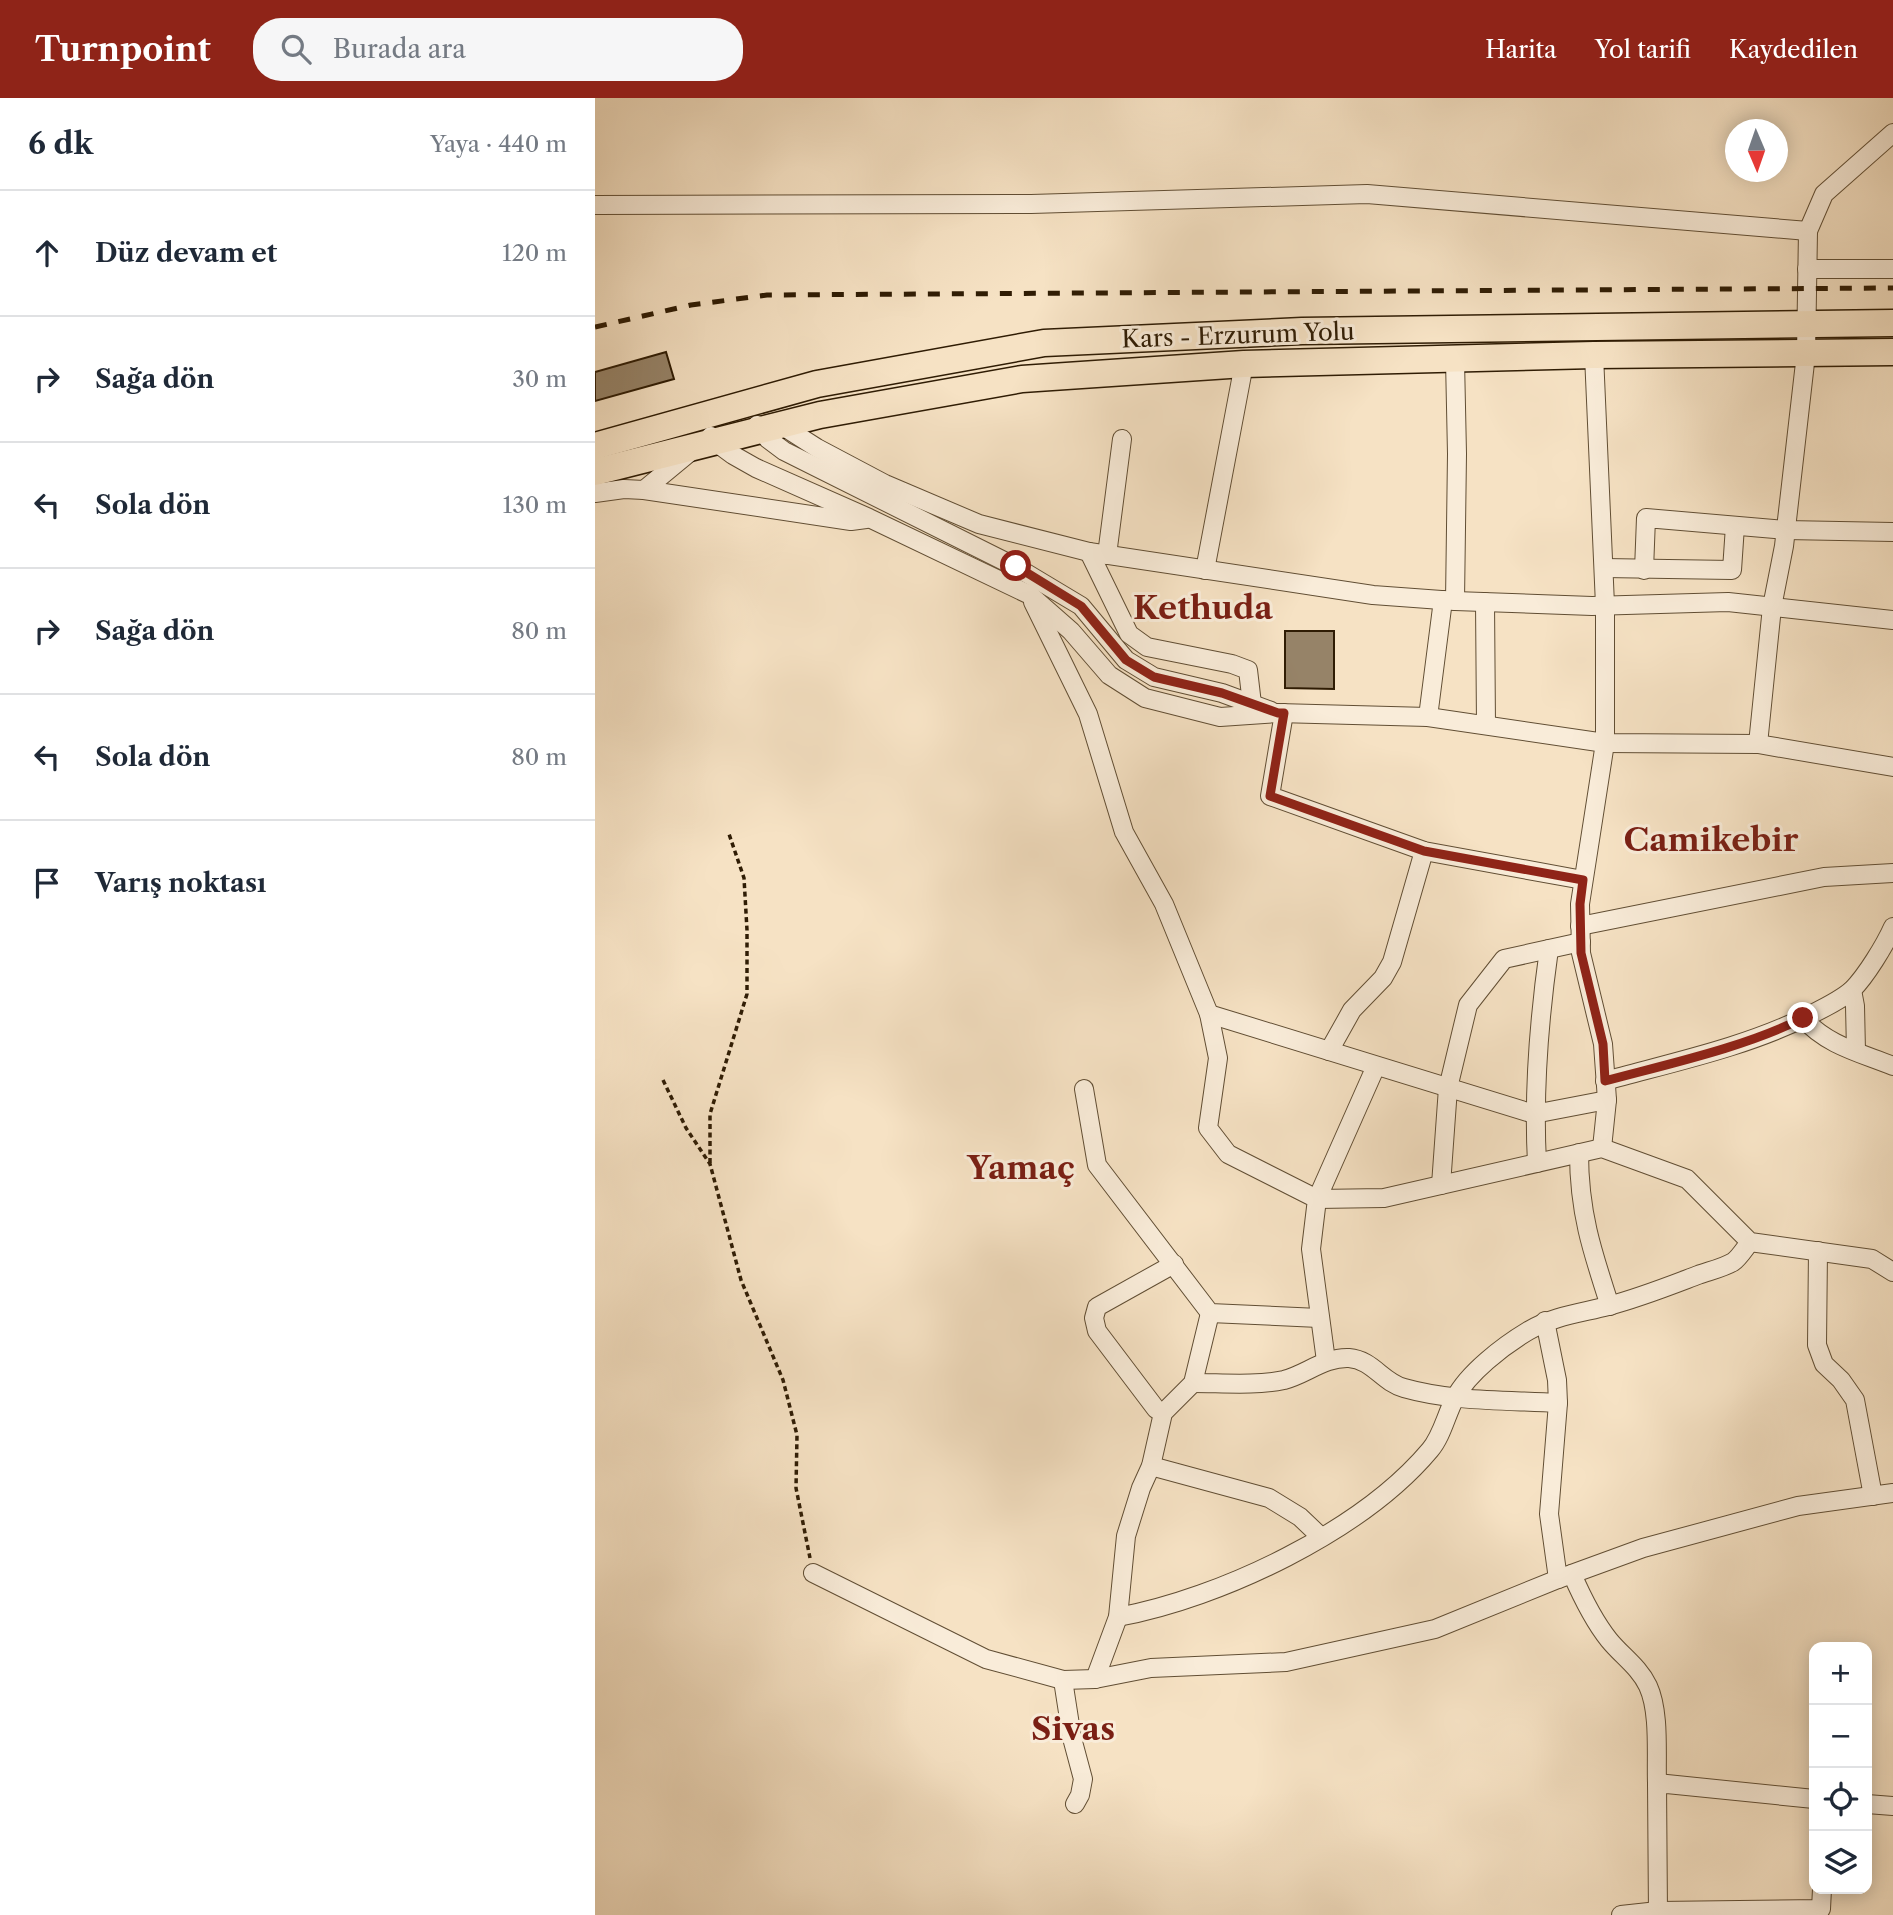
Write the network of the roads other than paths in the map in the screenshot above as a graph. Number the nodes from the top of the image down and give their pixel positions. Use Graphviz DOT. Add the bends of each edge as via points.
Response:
graph roads {
  1 [pos="1893,133"];
  2 [pos="595,205"];
  3 [pos="1808,231"];
  4 [pos="1807,269"];
  5 [pos="1893,269"];
  6 [pos="1893,323"];
  7 [pos="1806,324"];
  8 [pos="1893,352"];
  9 [pos="1806,354"];
  10 [pos="1594,355"];
  11 [pos="1455,360"];
  12 [pos="1244,364"];
  13 [pos="747,403"];
  14 [pos="700,416"];
  15 [pos="770,428"];
  16 [pos="1122,439"];
  17 [pos="706,443"];
  18 [pos="595,446"];
  19 [pos="595,472"];
  20 [pos="644,490"];
  21 [pos="595,493"];
  22 [pos="869,518"];
  23 [pos="1735,526"];
  24 [pos="1786,530"];
  25 [pos="1893,531"];
  26 [pos="1098,554"];
  27 [pos="1604,568"];
  28 [pos="1205,570"];
  29 [pos="1644,570"];
  30 [pos="1030,595"];
  31 [pos="1449,600"];
  32 [pos="1485,602"];
  33 [pos="1605,605"];
  34 [pos="1772,607"];
  35 [pos="1893,620"];
  36 [pos="1252,704"];
  37 [pos="1281,713"];
  38 [pos="1428,717"];
  39 [pos="1486,725"];
  40 [pos="1605,743"];
  41 [pos="1758,744"];
  42 [pos="1893,767"];
  43 [pos="1424,851"];
  44 [pos="1893,873"];
  45 [pos="1583,880"];
  46 [pos="1893,927"];
  47 [pos="1581,934"];
  48 [pos="1549,949"];
  49 [pos="1852,990"];
  50 [pos="1209,1014"];
  51 [pos="1803,1018"];
  52 [pos="1329,1051"];
  53 [pos="1856,1051"];
  54 [pos="1376,1066"];
  55 [pos="1893,1066"];
  56 [pos="1605,1081"];
  57 [pos="1448,1088"];
  58 [pos="1084,1089"];
  59 [pos="1607,1100"];
  60 [pos="1534,1114"];
  61 [pos="1602,1148"];
  62 [pos="1579,1153"];
  63 [pos="1537,1163"];
  64 [pos="1441,1185"];
  65 [pos="1317,1199"];
  66 [pos="1750,1242"];
  67 [pos="1818,1251"];
  68 [pos="1174,1264"];
  69 [pos="1893,1272"];
  70 [pos="1610,1306"];
  71 [pos="1210,1313"];
  72 [pos="1319,1318"];
  73 [pos="1545,1321"];
  74 [pos="1326,1361"];
  75 [pos="1193,1383"];
  76 [pos="1455,1396"];
  77 [pos="1558,1403"];
  78 [pos="1163,1413"];
  79 [pos="1151,1466"];
  80 [pos="1893,1493"];
  81 [pos="1873,1496"];
  82 [pos="1321,1537"];
  83 [pos="813,1573"];
  84 [pos="1565,1576"];
  85 [pos="1118,1617"];
  86 [pos="1094,1679"];
  87 [pos="1063,1680"];
  88 [pos="1657,1783"];
  89 [pos="1809,1798"];
  90 [pos="1075,1804"];
  91 [pos="1872,1804"];
  92 [pos="1893,1806"];
  93 [pos="1822,1894"];
  94 [pos="1785,1912"];
  95 [pos="1658,1913"];
  96 [pos="1621,1915"];
  1 -- 3 [label="street" via="1824,194"];
  2 -- 3 [label="street" via="1031,204 1367,194"];
  3 -- 4 [label="street"];
  4 -- 5 [label="street"];
  4 -- 7 [label="street"];
  6 -- 7 [label="highway, Kars - Erzurum Yolu"];
  7 -- 9 [label="street"];
  7 -- 13 [label="highway, Kars - Erzurum Yolu" via="1302,331 1044,343 817,384"];
  8 -- 9 [label="highway, Kars - Erzurum Yolu"];
  9 -- 10 [label="highway, Kars - Erzurum Yolu"];
  9 -- 24 [label="street"];
  10 -- 11 [label="highway, Kars - Erzurum Yolu"];
  10 -- 27 [label="street"];
  11 -- 12 [label="highway, Kars - Erzurum Yolu"];
  11 -- 31 [label="street" via="1457,454"];
  12 -- 15 [label="highway, Kars - Erzurum Yolu" via="1022,379"];
  12 -- 28 [label="street"];
  13 -- 14 [label="highway, Kars - Erzurum Yolu"];
  13 -- 15 [label="street"];
  14 -- 17 [label="street"];
  14 -- 18 [label="highway, Kars - Erzurum Yolu"];
  15 -- 17 [label="highway, Kars - Erzurum Yolu"];
  15 -- 26 [label="street" via="979,524"];
  15 -- 36 [label="street" via="784,451 1016,566 1081,606 1126,660 1154,677"];
  16 -- 26 [label="street"];
  17 -- 19 [label="highway, Kars - Erzurum Yolu"];
  17 -- 20 [label="street"];
  17 -- 22 [label="street"];
  20 -- 21 [label="street"];
  20 -- 22 [label="street" via="851,522"];
  22 -- 30 [label="street"];
  23 -- 24 [label="street"];
  23 -- 29 [label="street" via="1732,570"];
  23 -- 29 [label="street" via="1646,518"];
  24 -- 25 [label="street"];
  24 -- 34 [label="street"];
  26 -- 28 [label="street"];
  26 -- 36 [label="street" via="1129,634 1147,647 1248,670"];
  27 -- 29 [label="street"];
  27 -- 33 [label="street"];
  28 -- 31 [label="street" via="1373,595"];
  30 -- 37 [label="street" via="1071,631 1109,675 1146,698 1220,717"];
  30 -- 50 [label="street" via="1088,714 1124,832 1164,904"];
  31 -- 32 [label="street"];
  31 -- 38 [label="street"];
  32 -- 33 [label="street"];
  32 -- 39 [label="street"];
  33 -- 34 [label="street" via="1728,602"];
  33 -- 40 [label="street"];
  34 -- 35 [label="street"];
  34 -- 41 [label="street"];
  36 -- 37 [label="street"];
  37 -- 38 [label="street"];
  37 -- 43 [label="street" via="1270,796"];
  38 -- 39 [label="street"];
  39 -- 40 [label="street"];
  40 -- 41 [label="street"];
  40 -- 45 [label="street"];
  41 -- 42 [label="street"];
  43 -- 45 [label="street"];
  43 -- 52 [label="street" via="1392,962 1352,1010"];
  44 -- 47 [label="street" via="1824,877"];
  45 -- 47 [label="street"];
  46 -- 49 [label="street"];
  47 -- 48 [label="street"];
  47 -- 56 [label="street" via="1581,953 1603,1044"];
  48 -- 57 [label="street" via="1504,959 1468,1005"];
  48 -- 60 [label="street"];
  49 -- 51 [label="street"];
  49 -- 53 [label="street"];
  50 -- 52 [label="street"];
  50 -- 65 [label="street" via="1218,1058 1208,1128 1228,1154"];
  51 -- 53 [label="street" via="1831,1042"];
  51 -- 56 [label="street" via="1711,1052"];
  52 -- 54 [label="street"];
  53 -- 55 [label="street"];
  54 -- 57 [label="street"];
  54 -- 65 [label="street"];
  56 -- 59 [label="street"];
  57 -- 60 [label="street"];
  57 -- 64 [label="street"];
  58 -- 68 [label="street" via="1097,1166"];
  59 -- 60 [label="street"];
  59 -- 61 [label="street"];
  60 -- 63 [label="street"];
  61 -- 62 [label="street"];
  61 -- 66 [label="street" via="1687,1179"];
  62 -- 63 [label="street"];
  62 -- 70 [label="street" via="1585,1223"];
  63 -- 64 [label="street"];
  64 -- 65 [label="street" via="1384,1198"];
  65 -- 72 [label="street" via="1311,1250"];
  66 -- 67 [label="street"];
  66 -- 70 [label="street" via="1734,1261"];
  67 -- 69 [label="street" via="1872,1259"];
  67 -- 81 [label="street" via="1817,1345 1825,1364 1856,1400"];
  68 -- 71 [label="street"];
  68 -- 78 [label="street" via="1097,1307 1094,1318 1097,1331"];
  70 -- 73 [label="street"];
  71 -- 72 [label="street"];
  71 -- 75 [label="street"];
  72 -- 74 [label="street"];
  73 -- 76 [label="street" via="1478,1369"];
  73 -- 77 [label="street"];
  74 -- 75 [label="street" via="1270,1382"];
  74 -- 76 [label="street" via="1362,1360 1403,1388"];
  75 -- 78 [label="street"];
  76 -- 77 [label="street"];
  76 -- 82 [label="street" via="1434,1446 1415,1467 1389,1493"];
  77 -- 84 [label="street" via="1549,1514"];
  78 -- 79 [label="street"];
  79 -- 82 [label="street" via="1269,1498"];
  79 -- 85 [label="street" via="1126,1536"];
  80 -- 81 [label="street"];
  81 -- 84 [label="street" via="1798,1506 1643,1548"];
  82 -- 85 [label="street" via="1199,1595"];
  83 -- 87 [label="street" via="986,1660"];
  84 -- 86 [label="street" via="1435,1629 1286,1662 1151,1668"];
  84 -- 88 [label="street" via="1611,1642 1636,1667 1651,1694"];
  85 -- 86 [label="street"];
  86 -- 87 [label="street"];
  87 -- 90 [label="street" via="1083,1779"];
  88 -- 89 [label="street"];
  88 -- 95 [label="street"];
  91 -- 92 [label="street"];
  93 -- 94 [label="street" via="1821,1909"];
  94 -- 95 [label="street"];
  95 -- 96 [label="street"];
}
